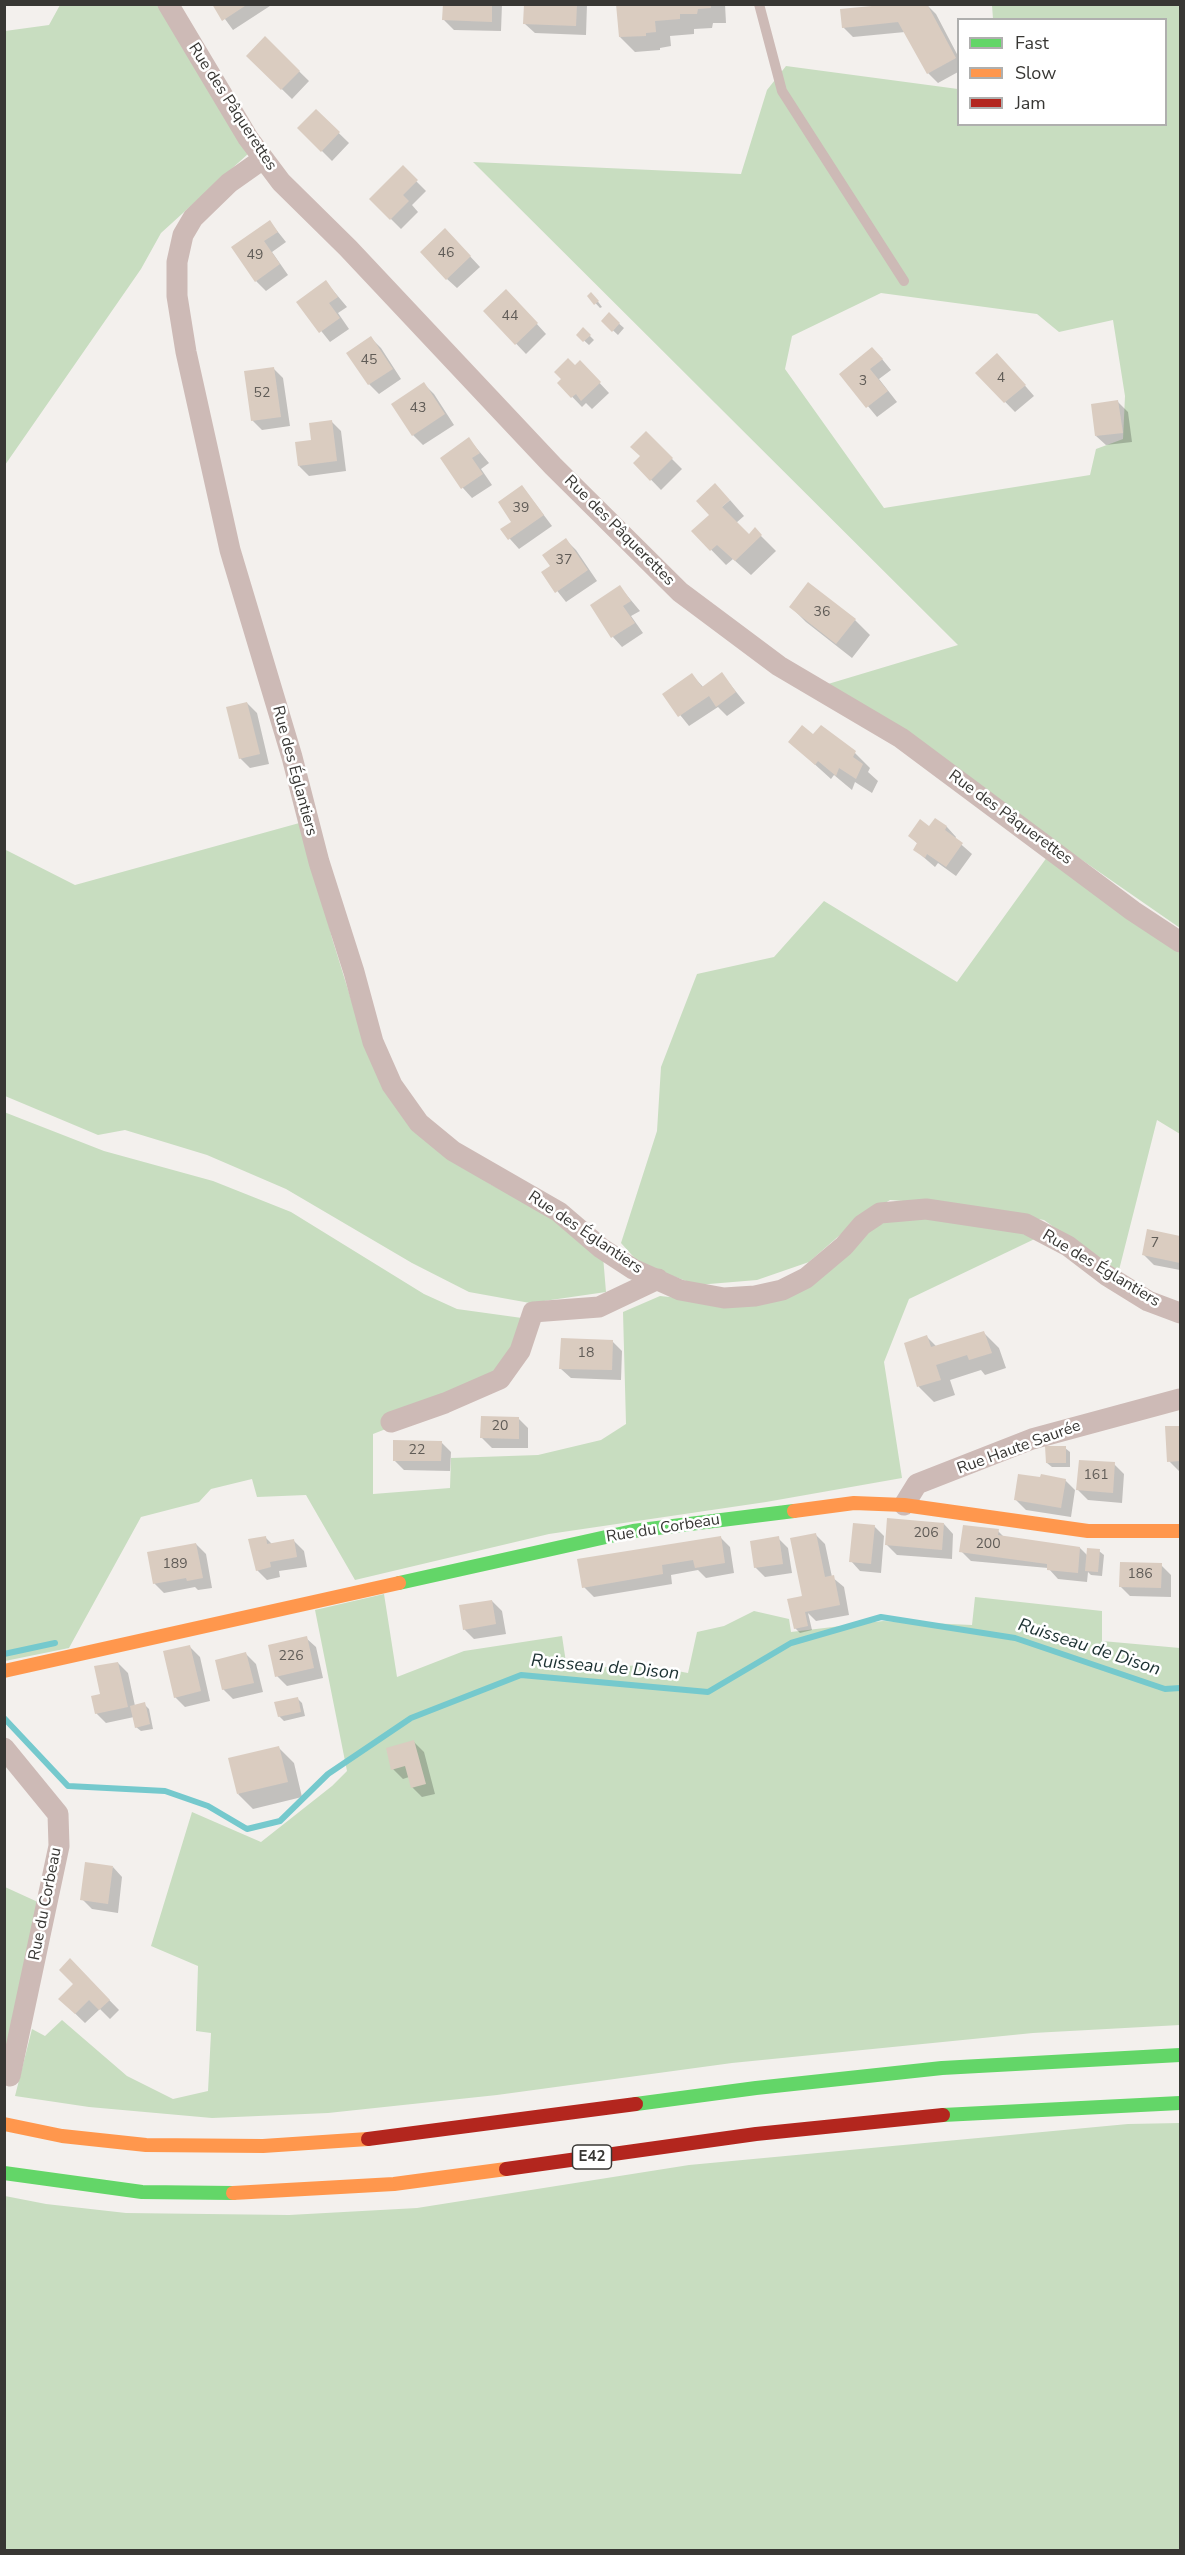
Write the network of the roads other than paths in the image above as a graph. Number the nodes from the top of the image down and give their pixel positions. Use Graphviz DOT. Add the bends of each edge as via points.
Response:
graph roads {
  1 [pos="168,4"];
  2 [pos="759,4"];
  3 [pos="263,159"];
  4 [pos="904,281"];
  5 [pos="1180,942"];
  6 [pos="658,1280"];
  7 [pos="1180,1313"];
  8 [pos="1180,1399"];
  9 [pos="391,1422"];
  10 [pos="904,1505"];
  11 [pos="1180,1531"];
  12 [pos="4,1671"];
  13 [pos="4,1748"];
  14 [pos="1180,2055"];
  15 [pos="10,2076"];
  16 [pos="1180,2103"];
  17 [pos="4,2124"];
  18 [pos="4,2173"];
  1 -- 3 [label="street, Rue des Pâquerettes"];
  2 -- 4 [label="lane" via="782,91"];
  3 -- 5 [label="street, Rue des Pâquerettes" via="553,466 680,592 779,666 901,738"];
  3 -- 6 [label="street, Rue des Églantiers" via="229,183 193,218 183,235 177,262 177,296 230,550 373,1042 392,1085 419,1123 453,1151 559,1212 601,1248"];
  6 -- 7 [label="street, Rue des Églantiers" via="680,1290 724,1298 782,1290 806,1278 844,1246 861,1225 880,1213 926,1209 1026,1224 1068,1246 1148,1301"];
  6 -- 9 [label="street, Rue des Églantiers" via="600,1307 533,1312 520,1352 500,1379"];
  8 -- 10 [label="street, Rue Haute Saurée" via="1032,1439 917,1484"];
  10 -- 11 [label="main road, Rue du Corbeau" via="1088,1531"];
  10 -- 12 [label="main road, Rue du Corbeau" via="854,1503 633,1531"];
  13 -- 15 [label="street, Rue du Corbeau" via="58,1814 59,1846"];
  14 -- 17 [label="main road" via="942,2068 756,2088 388,2138 263,2146 146,2145 62,2136"];
  16 -- 18 [label="main road, E42" via="931,2116 756,2134 394,2184 259,2193 142,2192"];
}
